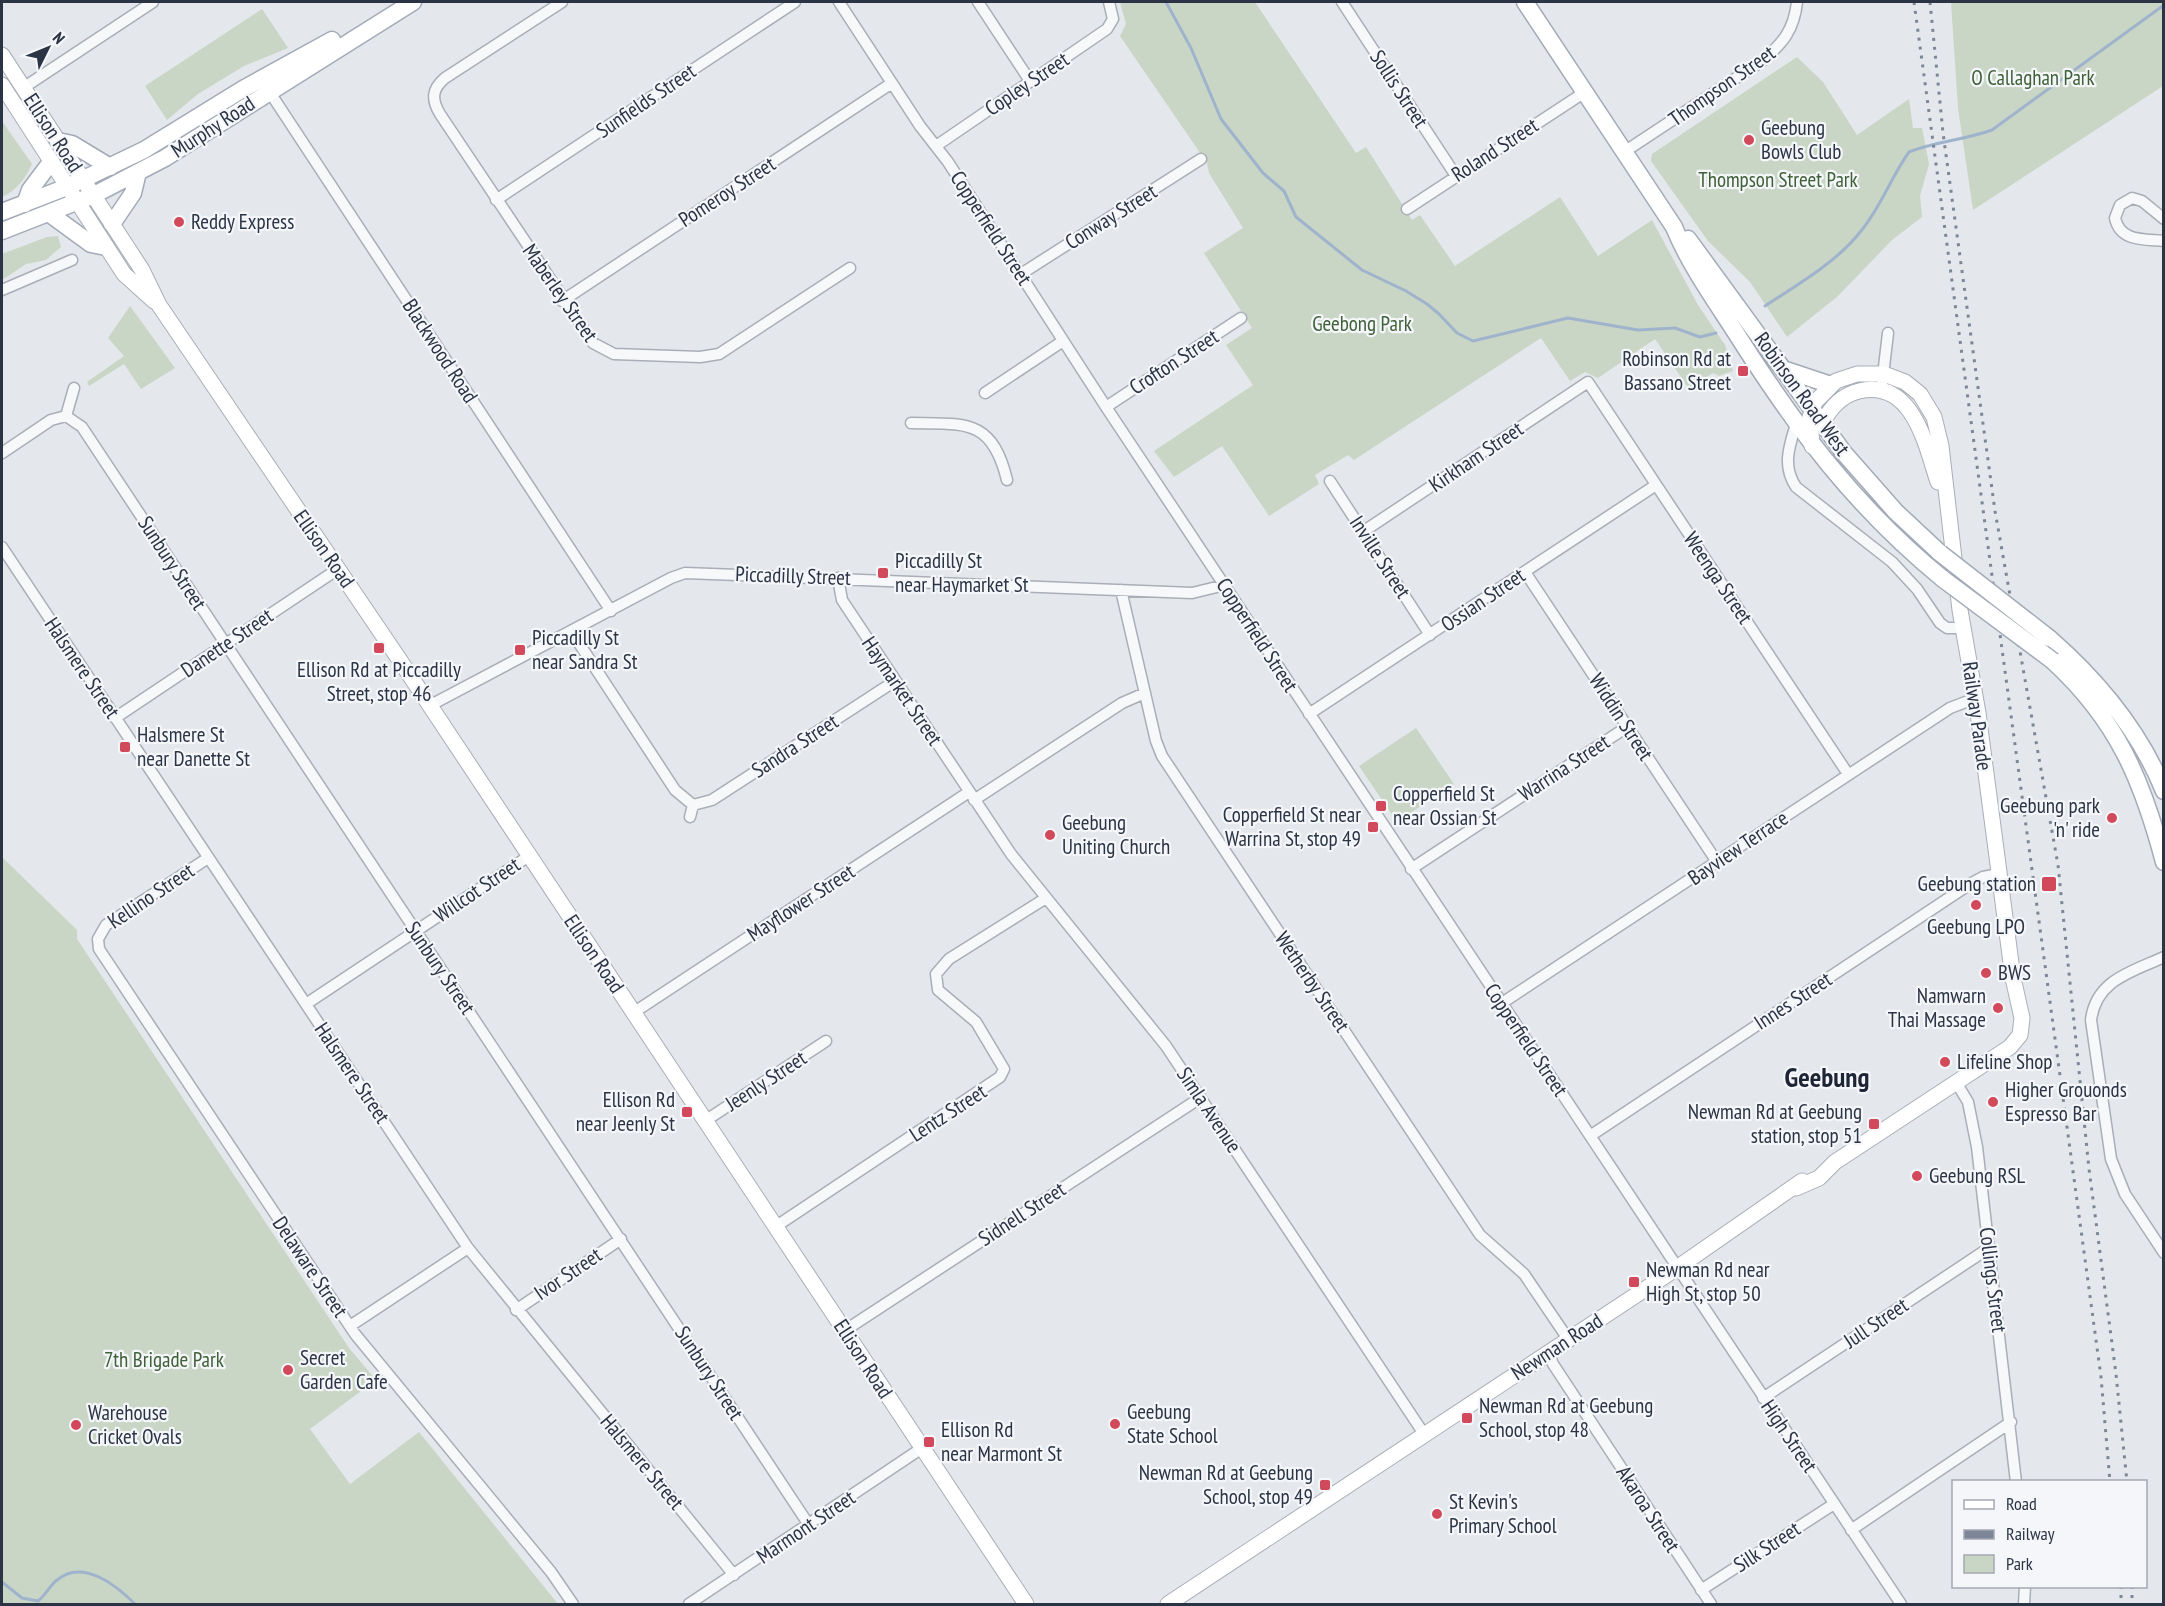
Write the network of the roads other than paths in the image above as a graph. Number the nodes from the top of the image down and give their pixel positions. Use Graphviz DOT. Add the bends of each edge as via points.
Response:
graph roads {
  1 [pos="153,2"];
  2 [pos="394,2"];
  3 [pos="413,2"];
  4 [pos="562,2"];
  5 [pos="795,2"];
  6 [pos="839,2"];
  7 [pos="978,2"];
  8 [pos="1109,2"];
  9 [pos="1342,2"];
  10 [pos="1525,2"];
  11 [pos="1797,2"];
  12 [pos="2,55"];
  13 [pos="1030,81"];
  14 [pos="892,83"];
  15 [pos="2,85"];
  16 [pos="23,88"];
  17 [pos="269,91"];
  18 [pos="1585,92"];
  19 [pos="58,141"];
  20 [pos="936,146"];
  21 [pos="1624,152"];
  22 [pos="1201,159"];
  23 [pos="51,162"];
  24 [pos="110,167"];
  25 [pos="138,172"];
  26 [pos="1456,176"];
  27 [pos="84,180"];
  28 [pos="67,187"];
  29 [pos="94,195"];
  30 [pos="496,200"];
  31 [pos="77,203"];
  32 [pos="25,204"];
  33 [pos="1407,209"];
  34 [pos="2,212"];
  35 [pos="50,214"];
  36 [pos="2163,219"];
  37 [pos="112,224"];
  38 [pos="1674,226"];
  39 [pos="2,231"];
  40 [pos="2163,241"];
  41 [pos="106,247"];
  42 [pos="72,260"];
  43 [pos="850,268"];
  44 [pos="1021,274"];
  45 [pos="2,290"];
  46 [pos="562,301"];
  47 [pos="159,305"];
  48 [pos="1241,318"];
  49 [pos="1888,333"];
  50 [pos="1063,341"];
  51 [pos="1783,369"];
  52 [pos="1884,374"];
  53 [pos="1588,382"];
  54 [pos="1831,385"];
  55 [pos="74,388"];
  56 [pos="1881,392"];
  57 [pos="985,393"];
  58 [pos="1106,407"];
  59 [pos="1812,410"];
  60 [pos="66,416"];
  61 [pos="911,423"];
  62 [pos="1796,424"];
  63 [pos="1822,424"];
  64 [pos="1812,446"];
  65 [pos="2,453"];
  66 [pos="1007,480"];
  67 [pos="1330,481"];
  68 [pos="1656,485"];
  69 [pos="1946,503"];
  70 [pos="1364,531"];
  71 [pos="2,547"];
  72 [pos="339,569"];
  73 [pos="1526,572"];
  74 [pos="838,578"];
  75 [pos="1225,585"];
  76 [pos="1121,590"];
  77 [pos="611,611"];
  78 [pos="1963,628"];
  79 [pos="571,631"];
  80 [pos="1430,635"];
  81 [pos="225,644"];
  82 [pos="895,681"];
  83 [pos="1145,693"];
  84 [pos="1976,698"];
  85 [pos="429,706"];
  86 [pos="1309,714"];
  87 [pos="115,718"];
  88 [pos="1627,727"];
  89 [pos="1848,774"];
  90 [pos="2163,791"];
  91 [pos="972,796"];
  92 [pos="693,805"];
  93 [pos="690,817"];
  94 [pos="529,856"];
  95 [pos="208,858"];
  96 [pos="1717,862"];
  97 [pos="2163,862"];
  98 [pos="1411,869"];
  99 [pos="1999,874"];
  100 [pos="1046,898"];
  101 [pos="416,931"];
  102 [pos="98,939"];
  103 [pos="2163,957"];
  104 [pos="1502,1003"];
  105 [pos="306,1004"];
  106 [pos="633,1013"];
  107 [pos="2020,1035"];
  108 [pos="826,1041"];
  109 [pos="1956,1082"];
  110 [pos="1200,1098"];
  111 [pos="705,1121"];
  112 [pos="1590,1136"];
  113 [pos="775,1227"];
  114 [pos="621,1239"];
  115 [pos="468,1248"];
  116 [pos="1989,1248"];
  117 [pos="2163,1253"];
  118 [pos="1677,1268"];
  119 [pos="516,1310"];
  120 [pos="350,1326"];
  121 [pos="844,1331"];
  122 [pos="1568,1339"];
  123 [pos="1548,1351"];
  124 [pos="1763,1398"];
  125 [pos="2011,1422"];
  126 [pos="1424,1434"];
  127 [pos="922,1448"];
  128 [pos="2016,1480"];
  129 [pos="1834,1504"];
  130 [pos="809,1525"];
  131 [pos="1851,1530"];
  132 [pos="734,1575"];
  133 [pos="2025,1588"];
  134 [pos="1701,1590"];
  135 [pos="573,1605"];
  136 [pos="689,1605"];
  137 [pos="1026,1605"];
  138 [pos="1168,1605"];
  139 [pos="1711,1605"];
  140 [pos="1901,1605"];
  141 [pos="2024,1605"];
  1 -- 16 [label="street"];
  2 -- 24 [label="main road, Murphy Road"];
  3 -- 17 [label="main road, Murphy Road"];
  4 -- 30 [label="street, Maberley Street" via="446,78 433,93 435,107"];
  5 -- 30 [label="street, Sunfields Street"];
  6 -- 14 [label="street, Copperfield Street"];
  7 -- 13 [label="street"];
  8 -- 13 [label="street, Copley Street" via="1113,19 1103,33"];
  9 -- 26 [label="street, Sollis Street"];
  10 -- 18 [label="main road, Robinson Road West"];
  11 -- 21 [label="street, Thompson Street" via="1791,30 1783,44 1762,62"];
  12 -- 16 [label="main road, Ellison Road"];
  13 -- 20 [label="street, Copley Street"];
  14 -- 20 [label="street, Copperfield Street"];
  14 -- 46 [label="street, Pomeroy Street"];
  15 -- 23 [label="main road, Ellison Road"];
  16 -- 19 [label="main road, Ellison Road"];
  17 -- 25 [label="main road, Murphy Road"];
  17 -- 77 [label="street, Blackwood Road"];
  18 -- 21 [label="main road, Robinson Road West"];
  18 -- 26 [label="street, Roland Street"];
  19 -- 24 [label="main road" via="72,144"];
  19 -- 27 [label="main road, Ellison Road"];
  20 -- 44 [label="street, Copperfield Street"];
  21 -- 38 [label="main road, Robinson Road West"];
  22 -- 44 [label="street, Conway Street"];
  23 -- 28 [label="main road, Ellison Road"];
  23 -- 32 [label="main road" via="30,190"];
  24 -- 27 [label="main road, Murphy Road"];
  25 -- 29 [label="main road, Murphy Road"];
  25 -- 37 [label="main road" via="133,193"];
  26 -- 33 [label="street, Roland Street"];
  27 -- 28 [label="main road, Murphy Road"];
  27 -- 29 [label="main road, Ellison Road"];
  28 -- 31 [label="main road, Ellison Road"];
  28 -- 32 [label="main road, Murphy Road"];
  29 -- 31 [label="main road, Murphy Road"];
  29 -- 37 [label="main road, Ellison Road"];
  30 -- 46 [label="street, Maberley Street"];
  31 -- 35 [label="main road, Murphy Road"];
  31 -- 41 [label="main road, Ellison Road"];
  32 -- 34 [label="main road, Murphy Road"];
  35 -- 39 [label="main road, Murphy Road"];
  35 -- 41 [label="main road" via="91,244"];
  36 -- 40 [label="street" via="2142,201 2132,198 2120,205 2115,218 2119,229 2132,238"];
  37 -- 47 [label="main road, Ellison Road"];
  38 -- 51 [label="main road, Robinson Road West" via="1710,266"];
  38 -- 62 [label="main road, Robinson Road West" via="1712,296"];
  41 -- 47 [label="main road, Ellison Road" via="124,274"];
  42 -- 45 [label="street"];
  43 -- 46 [label="street, Maberley Street" via="727,351 710,356 607,352 586,336"];
  44 -- 50 [label="street, Copperfield Street"];
  47 -- 72 [label="main road, Ellison Road"];
  48 -- 58 [label="street, Crofton Street"];
  49 -- 52 [label="street"];
  50 -- 57 [label="street"];
  50 -- 58 [label="street, Copperfield Street"];
  51 -- 54 [label="main road"];
  51 -- 59 [label="main road, Robinson Road West"];
  52 -- 54 [label="main road, Railway Parade" via="1857,374"];
  52 -- 56 [label="street"];
  52 -- 69 [label="main road, Railway Parade" via="1914,388 1934,417"];
  53 -- 68 [label="street, Weenga Street"];
  53 -- 70 [label="street, Kirkham Street"];
  54 -- 59 [label="main road"];
  55 -- 60 [label="street"];
  56 -- 63 [label="main road" via="1866,390 1845,396 1830,409"];
  56 -- 69 [label="main road, Railway Parade" via="1896,397 1913,415"];
  58 -- 75 [label="street, Copperfield Street"];
  59 -- 63 [label="main road, Robinson Road West"];
  59 -- 64 [label="main road"];
  60 -- 65 [label="street" via="56,417"];
  60 -- 81 [label="street, Sunbury Street" via="82,427"];
  61 -- 66 [label="street" via="978,428 995,449"];
  62 -- 64 [label="main road, Robinson Road West"];
  62 -- 78 [label="street, Robinson Road West" via="1787,461 1797,487 1885,556 1917,589 1940,623 1947,628"];
  63 -- 90 [label="main road, Robinson Road West, bridge" via="1874,489 1940,553 2080,666 2139,742"];
  64 -- 97 [label="main road, Robinson Road West, bridge" via="1867,510 1943,579 2053,661 2094,703 2127,754 2147,802"];
  67 -- 70 [label="street, Inville Street"];
  68 -- 73 [label="street, Ossian Street"];
  68 -- 89 [label="street, Weenga Street"];
  69 -- 78 [label="main road, Railway Parade"];
  70 -- 80 [label="street, Inville Street"];
  71 -- 87 [label="street, Halsmere Street"];
  72 -- 81 [label="street, Danette Street"];
  72 -- 85 [label="main road, Ellison Road"];
  73 -- 80 [label="street, Ossian Street"];
  73 -- 88 [label="street, Widdin Street"];
  74 -- 76 [label="street, Piccadilly Street"];
  74 -- 77 [label="street, Piccadilly Street" via="686,573"];
  74 -- 82 [label="street, Haymarket Street" via="842,600"];
  75 -- 76 [label="street, Piccadilly Street" via="1192,593"];
  75 -- 86 [label="street, Copperfield Street"];
  76 -- 83 [label="street, Wetherby Street"];
  77 -- 79 [label="street, Piccadilly Street"];
  78 -- 84 [label="main road, Railway Parade"];
  79 -- 85 [label="street, Piccadilly Street"];
  79 -- 92 [label="street" via="675,790"];
  80 -- 86 [label="street, Ossian Street"];
  81 -- 87 [label="street, Danette Street"];
  81 -- 101 [label="street, Sunbury Street"];
  82 -- 91 [label="street, Haymarket Street"];
  82 -- 92 [label="street, Sandra Street" via="712,800"];
  83 -- 91 [label="street, Mayflower Street" via="1122,703"];
  83 -- 122 [label="street, Wetherby Street" via="1162,756 1480,1235 1524,1274"];
  84 -- 89 [label="street, Bayview Terrace" via="1950,708"];
  84 -- 99 [label="main road, Railway Parade"];
  85 -- 94 [label="main road, Ellison Road"];
  86 -- 98 [label="street, Copperfield Street"];
  87 -- 95 [label="street, Halsmere Street"];
  88 -- 96 [label="street, Widdin Street"];
  88 -- 98 [label="street, Warrina Street"];
  89 -- 96 [label="street, Bayview Terrace"];
  91 -- 100 [label="street, Simla Avenue"];
  91 -- 106 [label="street, Mayflower Street"];
  92 -- 93 [label="street"];
  94 -- 101 [label="street, Willcot Street"];
  94 -- 106 [label="main road, Ellison Road"];
  95 -- 102 [label="street, Kellino Street" via="106,925"];
  95 -- 105 [label="street, Halsmere Street"];
  96 -- 104 [label="street, Bayview Terrace"];
  98 -- 104 [label="street, Copperfield Street"];
  99 -- 107 [label="main road, Railway Parade" via="2022,1018"];
  99 -- 112 [label="street, Innes Street" via="1970,884"];
  100 -- 110 [label="street, Simla Avenue" via="1159,1037"];
  100 -- 113 [label="street, Lentz Street" via="943,964 936,974 938,990 976,1022 1000,1059 1003,1073"];
  101 -- 105 [label="street, Willcot Street"];
  101 -- 114 [label="street, Sunbury Street"];
  102 -- 120 [label="street, Delaware Street" via="102,953"];
  103 -- 117 [label="street" via="2114,981 2095,1000 2091,1033 2111,1159 2125,1194"];
  104 -- 112 [label="street, Copperfield Street"];
  105 -- 115 [label="street, Halsmere Street"];
  106 -- 111 [label="main road, Ellison Road"];
  107 -- 109 [label="main road, Newman Road" via="2010,1047"];
  108 -- 111 [label="street, Jeenly Street"];
  109 -- 116 [label="street, Collings Street" via="1970,1109"];
  109 -- 118 [label="main road, Newman Road" via="1835,1162 1819,1178 1796,1188"];
  110 -- 121 [label="street, Sidnell Street"];
  110 -- 126 [label="street, Simla Avenue"];
  111 -- 113 [label="main road, Ellison Road"];
  112 -- 118 [label="street, Copperfield Street"];
  113 -- 121 [label="main road, Ellison Road"];
  114 -- 119 [label="street, Ivor Street"];
  114 -- 130 [label="street, Sunbury Street"];
  115 -- 119 [label="street, Halsmere Street"];
  115 -- 120 [label="street"];
  116 -- 124 [label="street, Jull Street"];
  116 -- 125 [label="street, Collings Street"];
  118 -- 122 [label="main road, Newman Road"];
  118 -- 124 [label="street, High Street"];
  119 -- 132 [label="street, Halsmere Street"];
  120 -- 135 [label="street, Delaware Street" via="551,1572"];
  121 -- 127 [label="main road, Ellison Road"];
  122 -- 123 [label="main road, Newman Road"];
  123 -- 126 [label="main road, Newman Road"];
  123 -- 134 [label="street, Akaroa Street"];
  124 -- 129 [label="street, High Street"];
  125 -- 128 [label="street, Collings Street"];
  125 -- 131 [label="street"];
  126 -- 138 [label="main road, Newman Road"];
  127 -- 130 [label="street, Marmont Street"];
  127 -- 137 [label="main road, Ellison Road"];
  129 -- 131 [label="street, High Street"];
  129 -- 134 [label="street, Silk Street"];
  130 -- 132 [label="street, Marmont Street"];
  131 -- 140 [label="street, High Street"];
  132 -- 136 [label="street, Marmont Street"];
  133 -- 141 [label="street"];
  134 -- 139 [label="street, Akaroa Street"];
}
